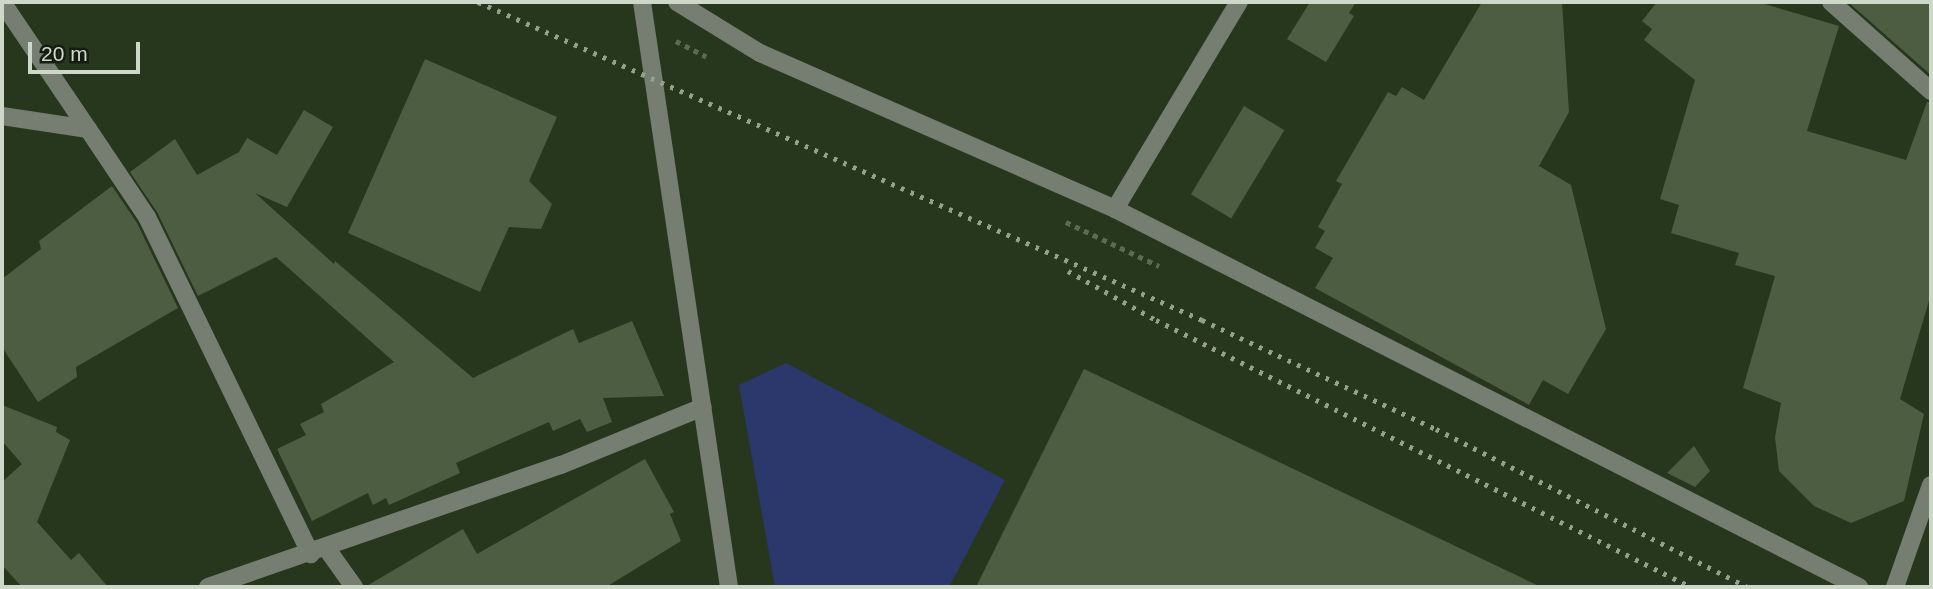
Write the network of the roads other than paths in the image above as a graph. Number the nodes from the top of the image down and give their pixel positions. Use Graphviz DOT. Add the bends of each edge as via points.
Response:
graph roads {
  1 [pos="2,2"];
  2 [pos="642,2"];
  3 [pos="677,2"];
  4 [pos="1239,2"];
  5 [pos="1831,2"];
  6 [pos="1931,91"];
  7 [pos="2,116"];
  8 [pos="88,129"];
  9 [pos="1115,209"];
  10 [pos="703,407"];
  11 [pos="1931,485"];
  12 [pos="319,551"];
  13 [pos="208,587"];
  14 [pos="354,587"];
  15 [pos="729,587"];
  16 [pos="1858,587"];
  17 [pos="1895,587"];
  1 -- 8 [label="street"];
  2 -- 10 [label="street"];
  3 -- 9 [label="street" via="760,53"];
  4 -- 9 [label="street"];
  5 -- 6 [label="street"];
  7 -- 8 [label="street"];
  8 -- 12 [label="street" via="147,217"];
  9 -- 16 [label="street"];
  10 -- 12 [label="street" via="561,465"];
  10 -- 15 [label="street"];
  11 -- 17 [label="street"];
  12 -- 13 [label="street"];
  12 -- 14 [label="street"];
}
